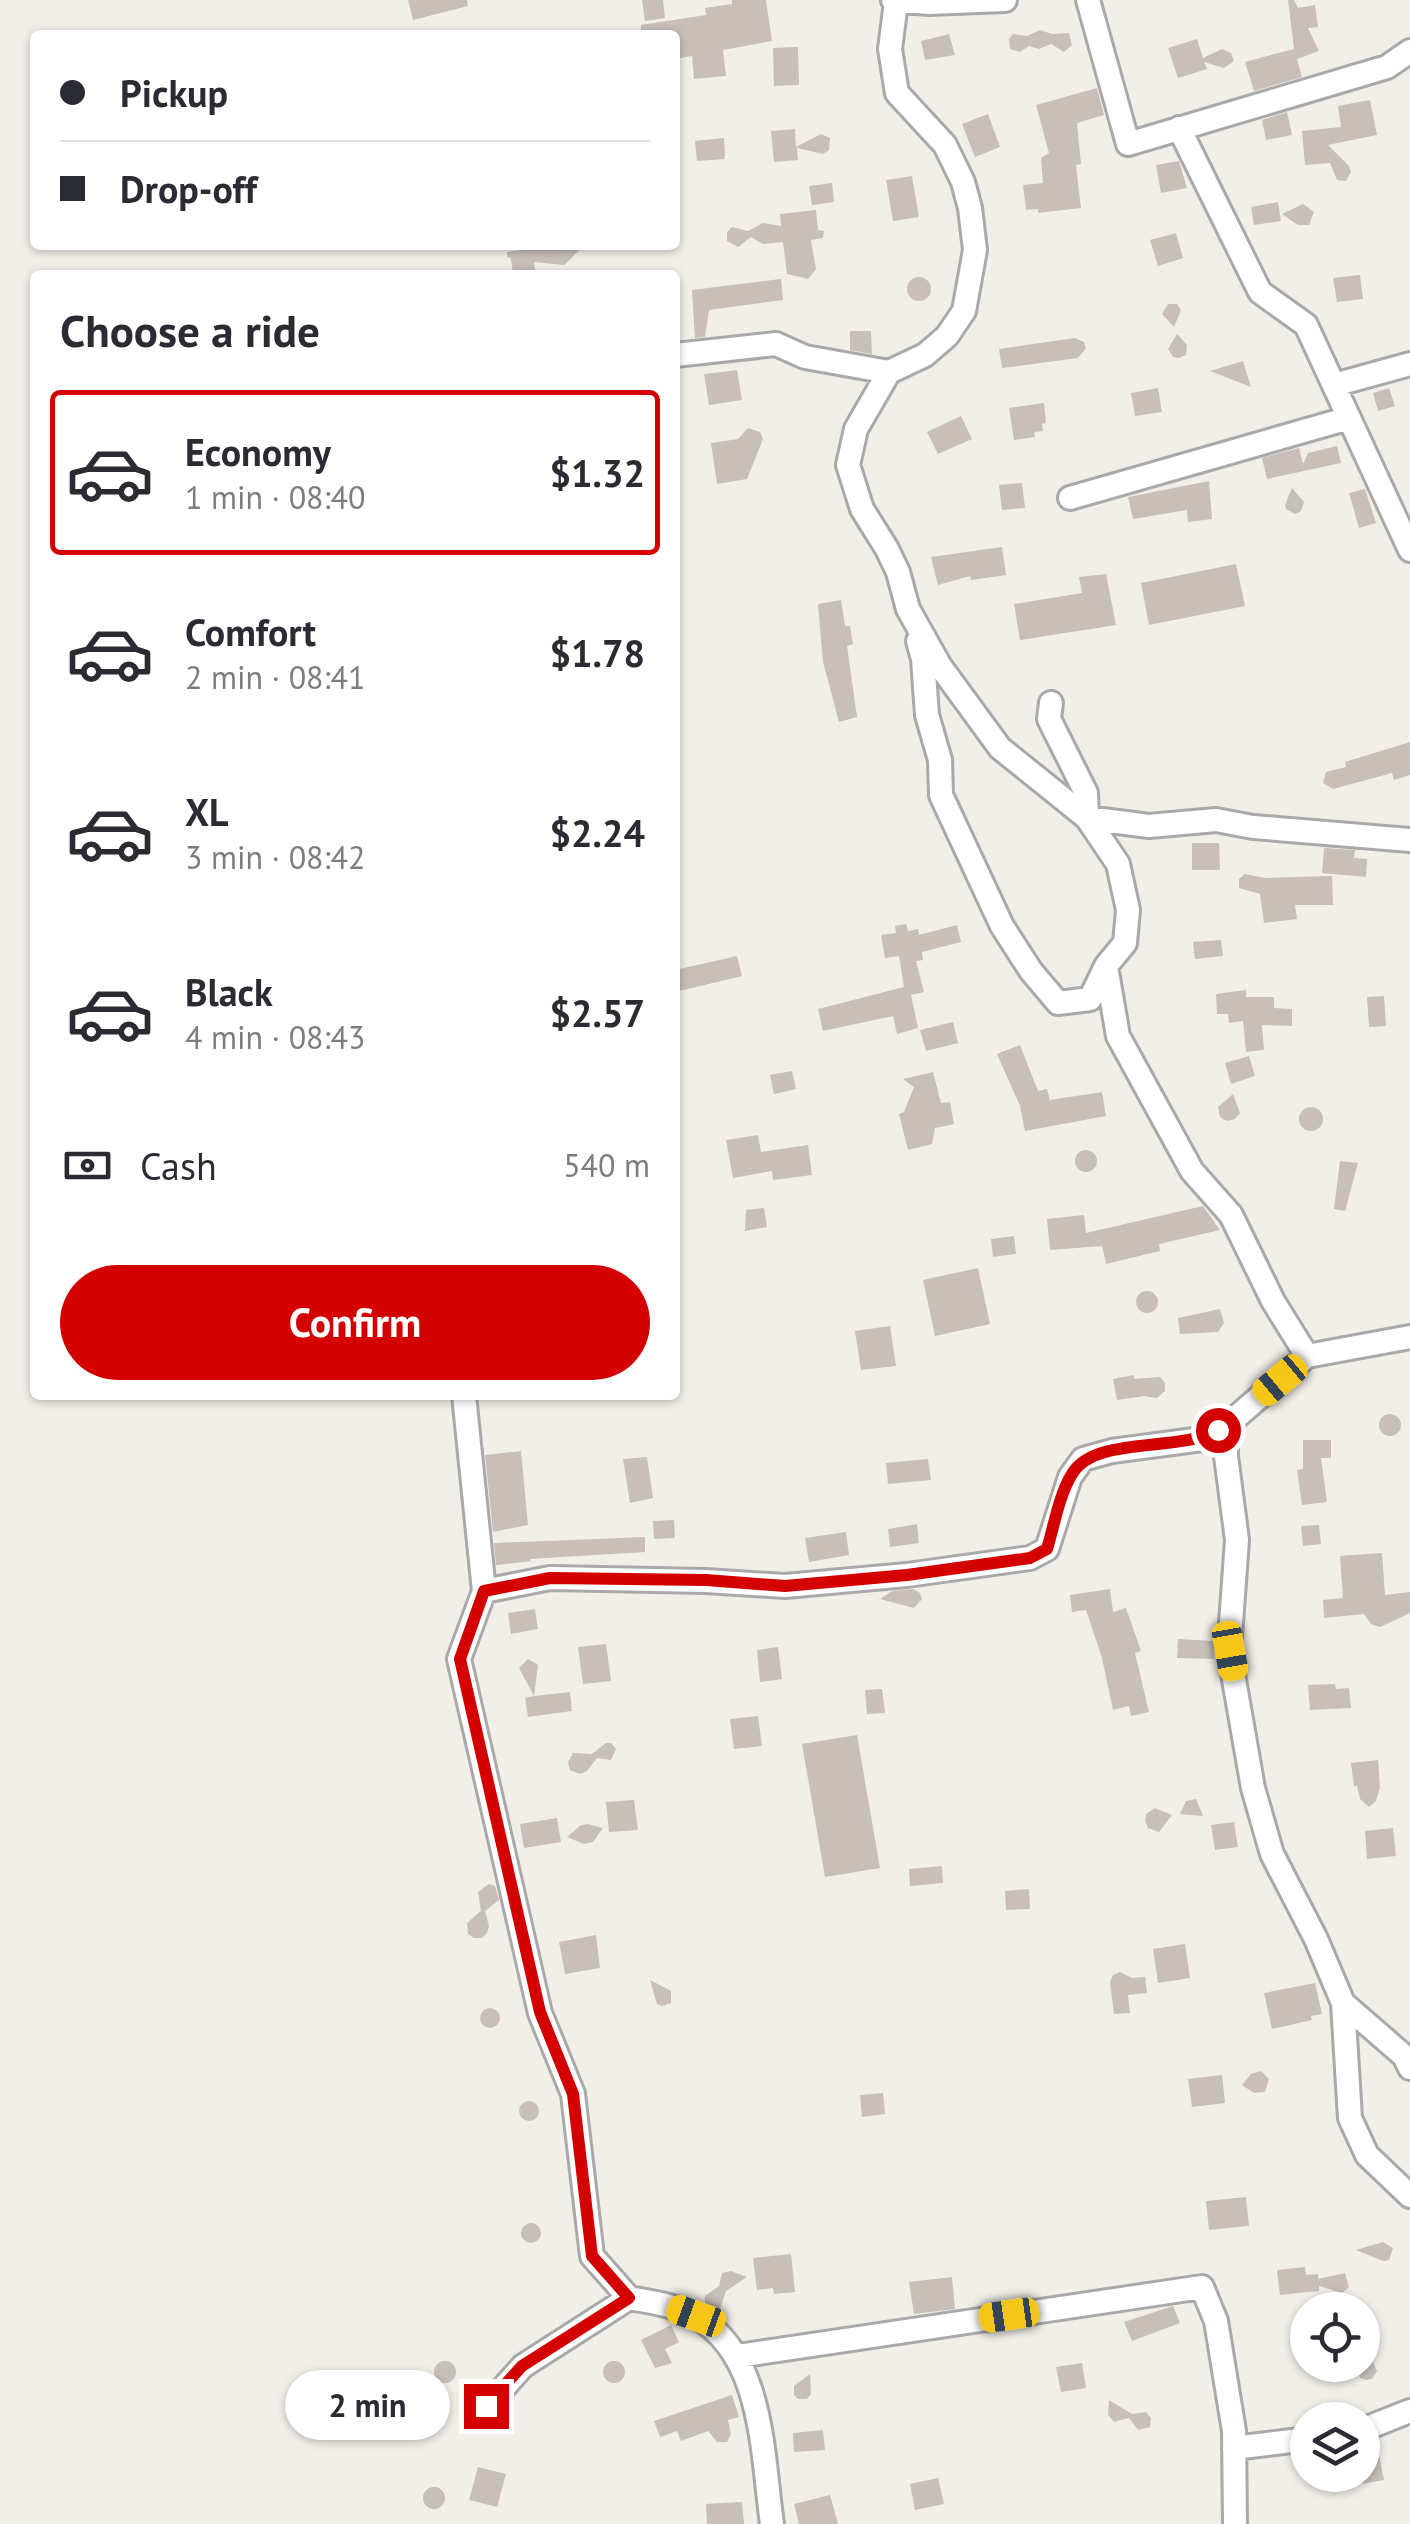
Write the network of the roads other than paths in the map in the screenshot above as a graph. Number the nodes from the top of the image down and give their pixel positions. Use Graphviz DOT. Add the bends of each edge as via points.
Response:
graph roads {
  1 [pos="1005,0"];
  2 [pos="1088,0"];
  3 [pos="895,1"];
  4 [pos="1410,51"];
  5 [pos="1180,128"];
  6 [pos="680,355"];
  7 [pos="1410,364"];
  8 [pos="889,372"];
  9 [pos="1334,384"];
  10 [pos="1349,418"];
  11 [pos="1070,498"];
  12 [pos="1410,550"];
  13 [pos="908,609"];
  14 [pos="1051,703"];
  15 [pos="1087,818"];
  16 [pos="1410,840"];
  17 [pos="1106,966"];
  18 [pos="1410,1337"];
  19 [pos="1307,1356"];
  20 [pos="465,1400"];
  21 [pos="1226,1426"];
  22 [pos="484,1591"];
  23 [pos="1343,2003"];
  24 [pos="1410,2068"];
  25 [pos="1410,2196"];
  26 [pos="629,2298"];
  27 [pos="738,2356"];
  28 [pos="486,2406"];
  29 [pos="1410,2411"];
  30 [pos="1380,2423"];
  31 [pos="1290,2441"];
  32 [pos="1234,2448"];
  33 [pos="772,2524"];
  34 [pos="1235,2524"];
  1 -- 3 [label="street"];
  2 -- 5 [label="street" via="1128,144"];
  3 -- 8 [label="street" via="890,49 898,93 945,145 962,182 975,250 964,312 925,356"];
  4 -- 5 [label="street" via="1387,67"];
  5 -- 9 [label="street" via="1260,292 1306,324"];
  6 -- 8 [label="street" via="776,344 805,357"];
  7 -- 9 [label="street"];
  8 -- 13 [label="street" via="856,429 848,465"];
  9 -- 10 [label="street"];
  10 -- 11 [label="street"];
  10 -- 12 [label="street"];
  13 -- 15 [label="street" via="1000,748"];
  13 -- 17 [label="street" via="923,659 940,796 1002,926 1058,1003 1090,999"];
  14 -- 15 [label="street" via="1050,719 1086,793"];
  15 -- 16 [label="street" via="1149,826 1216,820"];
  15 -- 17 [label="street" via="1118,864 1128,910 1126,942"];
  17 -- 19 [label="street" via="1118,1036 1192,1171 1231,1216"];
  18 -- 19 [label="street"];
  19 -- 21 [label="street"];
  20 -- 22 [label="street"];
  21 -- 22 [label="street" via="1202,1440 1083,1460 1070,1476 1047,1549 1030,1558 785,1586 567,1578"];
  21 -- 23 [label="street" via="1237,1540 1230,1651 1253,1788 1272,1854"];
  22 -- 26 [label="street" via="460,1659 540,2012 573,2094 592,2256"];
  23 -- 24 [label="street"];
  23 -- 25 [label="street" via="1350,2118 1366,2154"];
  26 -- 27 [label="street" via="696,2316"];
  26 -- 28 [label="street" via="522,2366"];
  27 -- 32 [label="street" via="1202,2286 1216,2321"];
  27 -- 33 [label="street" via="752,2399"];
  29 -- 30 [label="street"];
  31 -- 32 [label="street"];
  32 -- 34 [label="street"];
}
